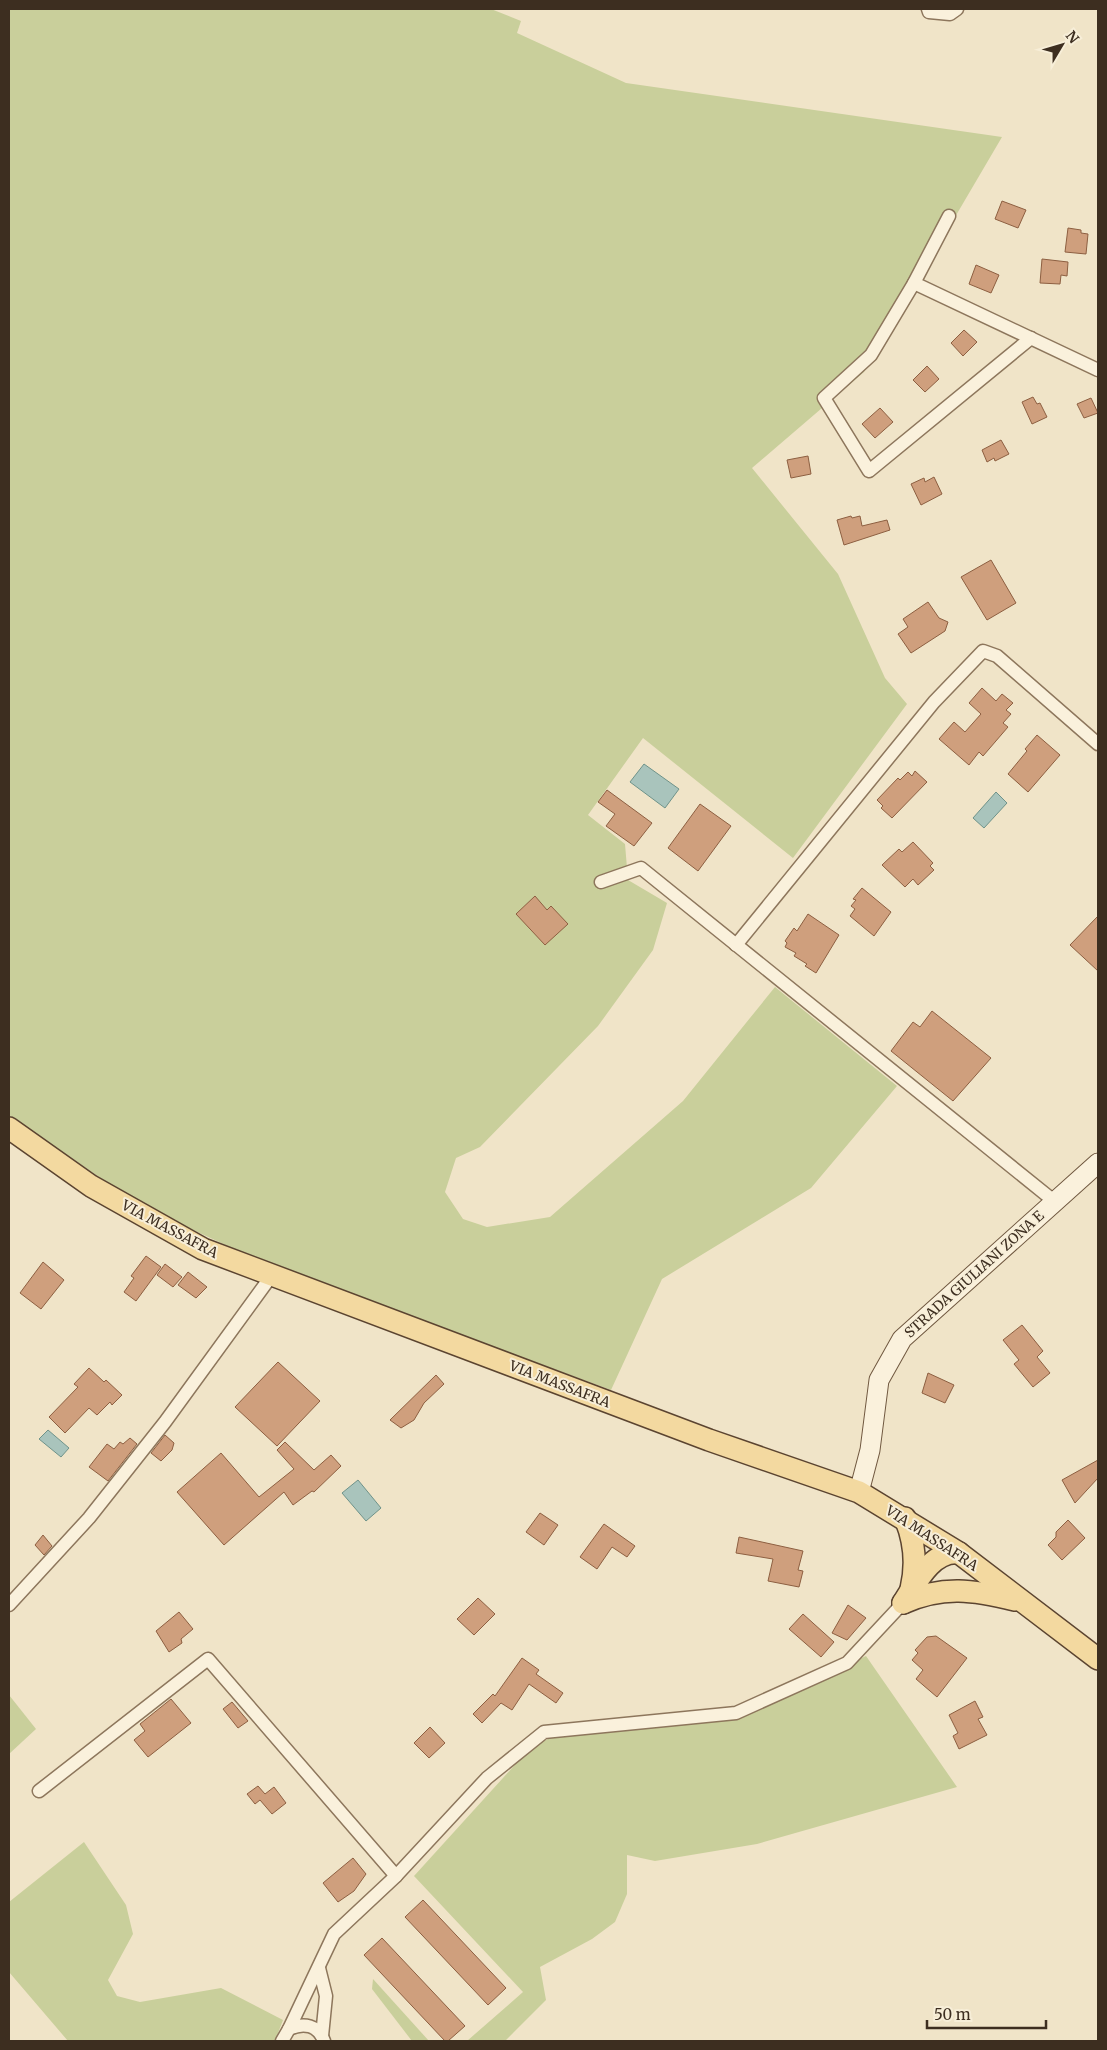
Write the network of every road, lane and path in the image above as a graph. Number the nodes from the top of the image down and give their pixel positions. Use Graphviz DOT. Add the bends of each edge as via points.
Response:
graph roads {
  1 [pos="928,9"];
  2 [pos="957,9"];
  3 [pos="949,216"];
  4 [pos="914,283"];
  5 [pos="1030,338"];
  6 [pos="1098,370"];
  7 [pos="1098,744"];
  8 [pos="601,882"];
  9 [pos="736,945"];
  10 [pos="12,1136"];
  11 [pos="1098,1163"];
  12 [pos="1054,1201"];
  13 [pos="272,1275"];
  14 [pos="859,1492"];
  15 [pos="905,1518"];
  16 [pos="959,1553"];
  17 [pos="935,1592"];
  18 [pos="907,1597"];
  19 [pos="1022,1602"];
  20 [pos="9,1605"];
  21 [pos="1098,1659"];
  22 [pos="39,1791"];
  23 [pos="396,1876"];
  24 [pos="319,1968"];
  25 [pos="289,2030"];
  26 [pos="323,2038"];
  27 [pos="282,2041"];
  1 -- 2 [label="street" via="929,12 950,14"];
  3 -- 4 [label="street"];
  4 -- 5 [label="street"];
  4 -- 5 [label="street" via="871,355 824,398 869,471"];
  5 -- 6 [label="street"];
  7 -- 9 [label="street" via="997,656 983,651 934,702"];
  8 -- 9 [label="street" via="641,868"];
  9 -- 12 [label="street"];
  10 -- 13 [label="main road, VIA MASSAFRA" via="91,1186 203,1249"];
  11 -- 12 [label="street, STRADA GIULIANI ZONA E"];
  12 -- 14 [label="street, STRADA GIULIANI ZONA E" via="902,1339 879,1380 870,1450"];
  13 -- 14 [label="main road, VIA MASSAFRA" via="709,1440"];
  13 -- 20 [label="street" via="165,1422 89,1518"];
  14 -- 15 [label="main road, VIA MASSAFRA"];
  15 -- 16 [label="main road, VIA MASSAFRA"];
  15 -- 18 [label="main road" via="915,1564"];
  16 -- 17 [label="main road" via="960,1571 951,1582"];
  16 -- 18 [label="main road" via="951,1552 934,1562 918,1578"];
  16 -- 19 [label="main road, VIA MASSAFRA"];
  17 -- 18 [label="main road"];
  17 -- 19 [label="main road" via="965,1590"];
  18 -- 23 [label="street" via="847,1663 736,1713 544,1732 487,1778"];
  19 -- 21 [label="main road, VIA MASSAFRA"];
  22 -- 23 [label="street" via="208,1659"];
  23 -- 24 [label="street" via="334,1934"];
  24 -- 25 [label="street"];
  24 -- 26 [label="street" via="326,1996"];
  25 -- 26 [label="street" via="296,2026 311,2026"];
  25 -- 27 [label="street"];
}
